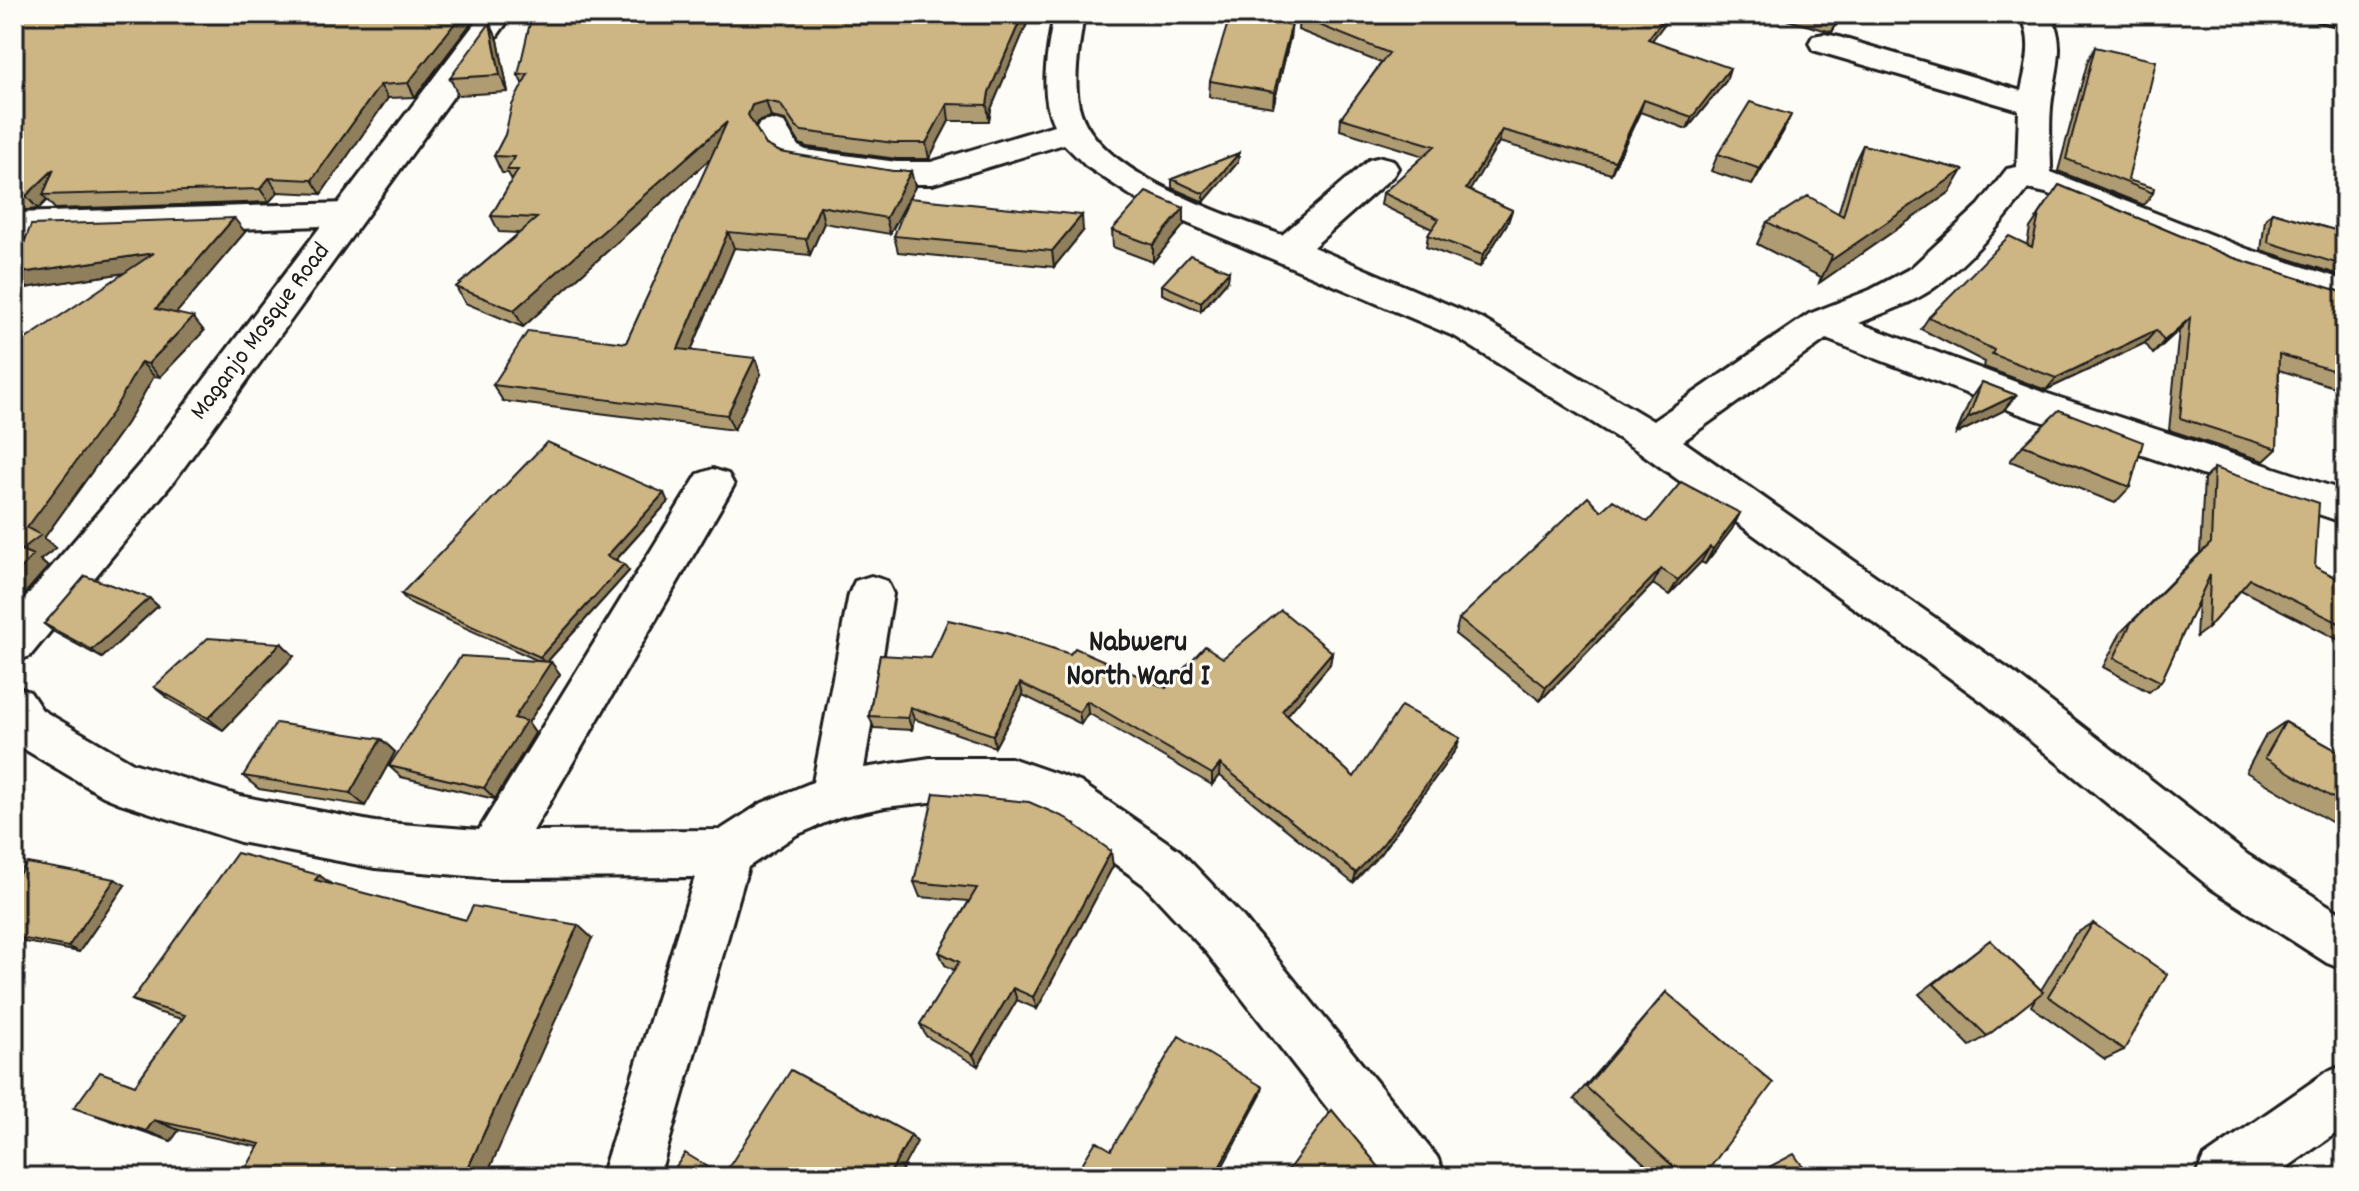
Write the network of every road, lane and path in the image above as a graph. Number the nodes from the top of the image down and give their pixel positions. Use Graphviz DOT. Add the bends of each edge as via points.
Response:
graph roads {
  1 [pos="498,14"];
  2 [pos="1069,14"];
  3 [pos="2035,14"];
  4 [pos="2328,14"];
  5 [pos="2345,18"];
  6 [pos="1824,43"];
  7 [pos="2035,105"];
  8 [pos="772,130"];
  9 [pos="1074,130"];
  10 [pos="1381,168"];
  11 [pos="2034,177"];
  12 [pos="348,214"];
  13 [pos="14,225"];
  14 [pos="1287,250"];
  15 [pos="2345,293"];
  16 [pos="1822,323"];
  17 [pos="1654,441"];
  18 [pos="713,485"];
  19 [pos="2345,507"];
  20 [pos="871,594"];
  21 [pos="14,643"];
  22 [pos="14,706"];
  23 [pos="835,796"];
  24 [pos="727,853"];
  25 [pos="492,855"];
  26 [pos="2345,945"];
  27 [pos="2345,1093"];
  28 [pos="630,1177"];
  29 [pos="1417,1177"];
  30 [pos="2224,1177"];
  1 -- 12 [label="street, Maganjo Mosque Road"];
  2 -- 9 [label="street" via="1064,111"];
  3 -- 7 [label="street" via="2044,29 2046,54"];
  4 -- 5 [label="street"];
  6 -- 7 [label="street"];
  7 -- 11 [label="street"];
  8 -- 9 [label="street" via="786,153 798,159 933,173"];
  9 -- 14 [label="street" via="1092,154 1127,182"];
  10 -- 14 [label="street"];
  11 -- 15 [label="street" via="2234,258"];
  11 -- 16 [label="street" via="2016,178 1991,213 1924,277"];
  12 -- 13 [label="street"];
  12 -- 21 [label="street, Maganjo Mosque Road" via="159,470"];
  14 -- 17 [label="street" via="1469,328"];
  16 -- 17 [label="street"];
  16 -- 19 [label="street" via="2031,403"];
  17 -- 26 [label="street" via="1999,688 2230,872"];
  18 -- 25 [label="street"];
  20 -- 23 [label="street"];
  22 -- 25 [label="street" via="25,725 120,781 240,819 375,845"];
  23 -- 24 [label="street" via="779,819"];
  23 -- 29 [label="street" via="930,780 1011,780 1063,798 1085,812 1162,868 1225,935"];
  24 -- 25 [label="street"];
  24 -- 28 [label="street"];
  27 -- 30 [label="street"];
}
